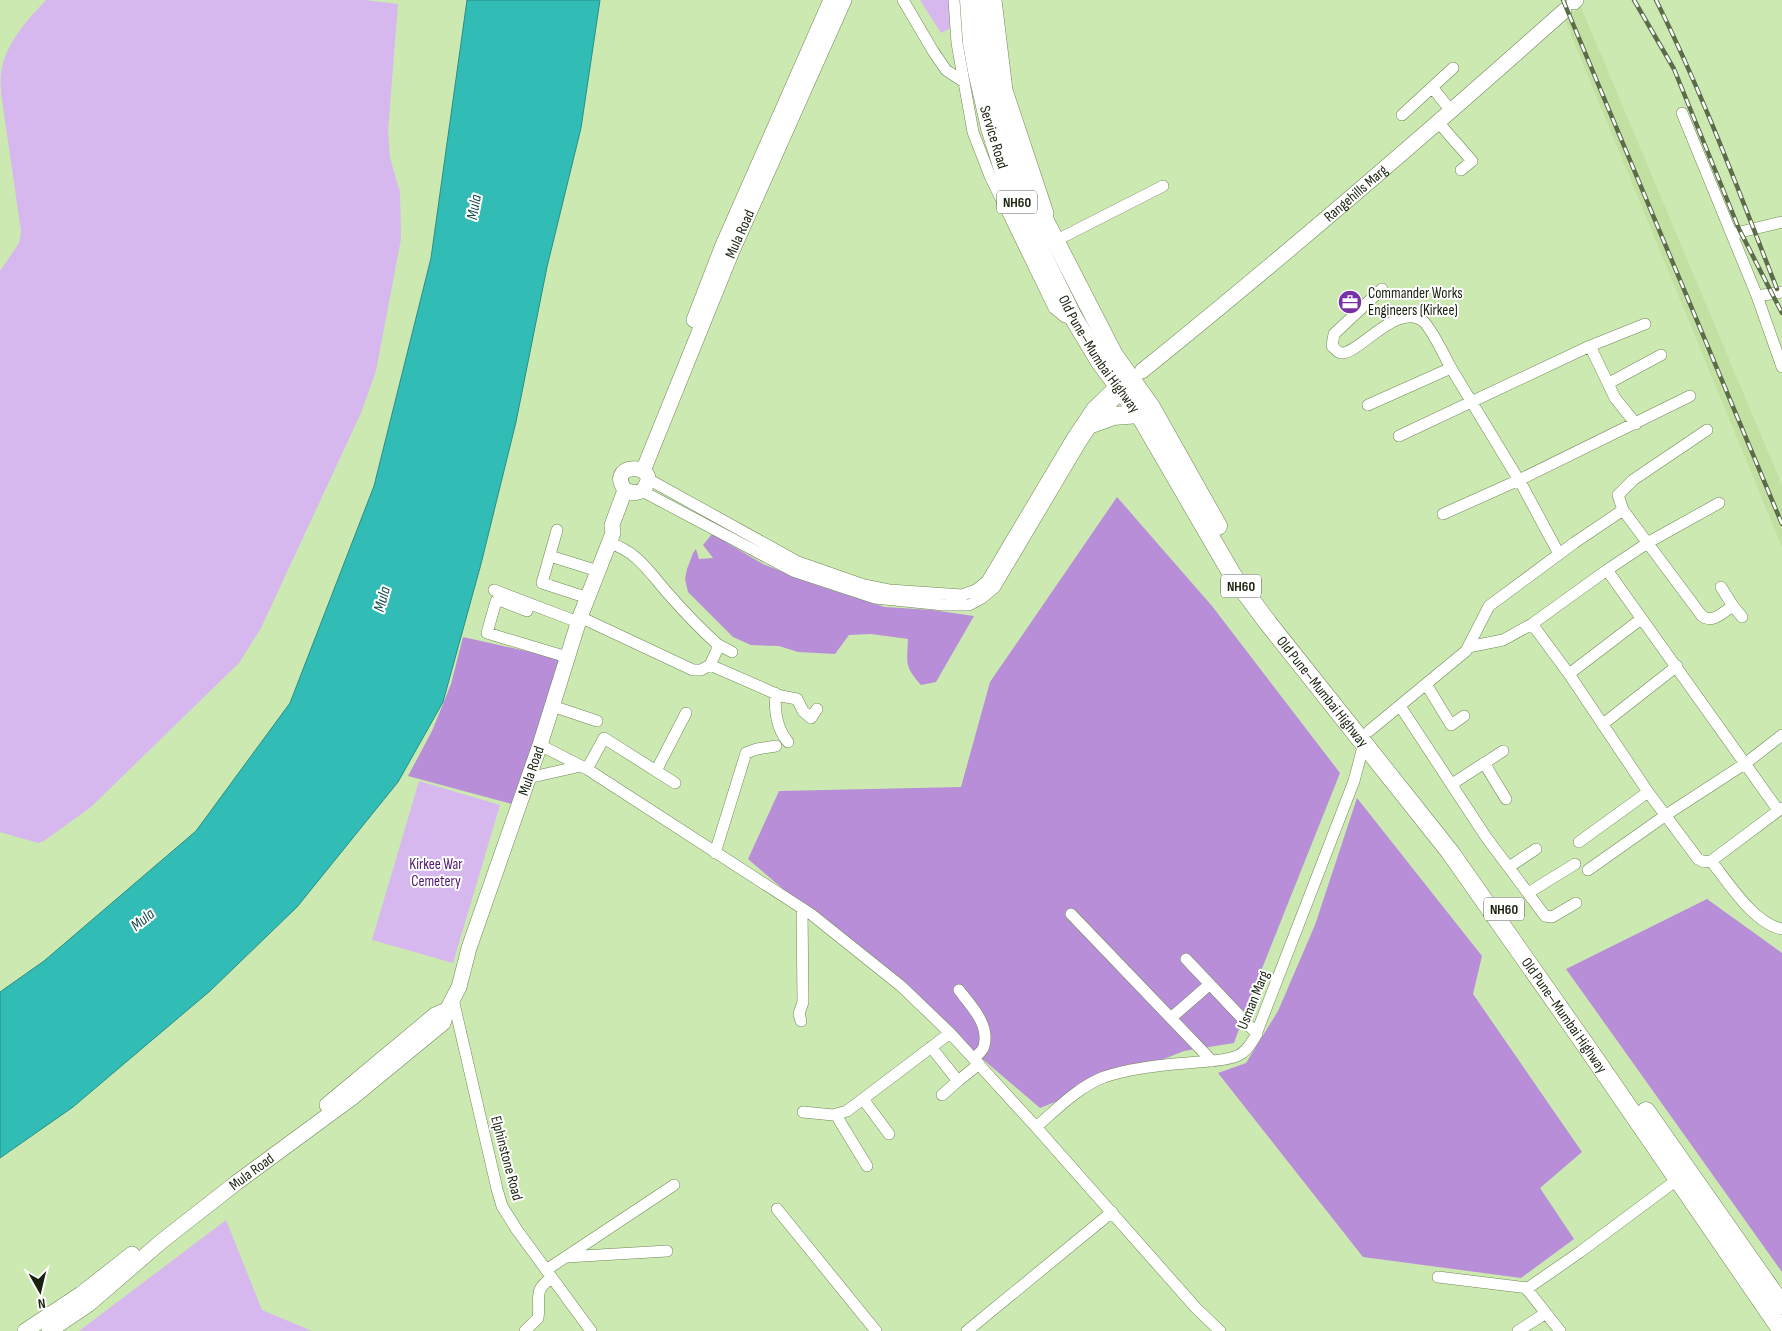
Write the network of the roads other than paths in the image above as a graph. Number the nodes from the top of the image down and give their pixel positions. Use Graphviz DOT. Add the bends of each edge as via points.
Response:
graph roads {
  1 [pos="832,0"];
  2 [pos="844,0"];
  3 [pos="902,0"];
  4 [pos="954,0"];
  5 [pos="969,0"];
  6 [pos="985,0"];
  7 [pos="996,0"];
  8 [pos="1572,4"];
  9 [pos="1453,68"];
  10 [pos="964,82"];
  11 [pos="1432,87"];
  12 [pos="1451,111"];
  13 [pos="1682,113"];
  14 [pos="1402,115"];
  15 [pos="1438,122"];
  16 [pos="1461,170"];
  17 [pos="1163,186"];
  18 [pos="1782,222"];
  19 [pos="1732,234"];
  20 [pos="1052,236"];
  21 [pos="1382,289"];
  22 [pos="1782,292"];
  23 [pos="1757,296"];
  24 [pos="1073,317"];
  25 [pos="1645,324"];
  26 [pos="1590,346"];
  27 [pos="1661,355"];
  28 [pos="1782,367"];
  29 [pos="1451,368"];
  30 [pos="1129,381"];
  31 [pos="1609,384"];
  32 [pos="1690,396"];
  33 [pos="1472,401"];
  34 [pos="1368,405"];
  35 [pos="1140,414"];
  36 [pos="1094,423"];
  37 [pos="1636,424"];
  38 [pos="1707,430"];
  39 [pos="1399,436"];
  40 [pos="1518,480"];
  41 [pos="638,482"];
  42 [pos="1719,503"];
  43 [pos="1623,510"];
  44 [pos="1443,514"];
  45 [pos="557,530"];
  46 [pos="611,538"];
  47 [pos="1649,542"];
  48 [pos="1559,554"];
  49 [pos="550,556"];
  50 [pos="1607,570"];
  51 [pos="598,571"];
  52 [pos="1721,588"];
  53 [pos="494,590"];
  54 [pos="588,598"];
  55 [pos="1733,606"];
  56 [pos="527,611"];
  57 [pos="1742,617"];
  58 [pos="1641,619"];
  59 [pos="579,620"];
  60 [pos="1532,624"];
  61 [pos="717,644"];
  62 [pos="1468,647"];
  63 [pos="732,652"];
  64 [pos="567,657"];
  65 [pos="710,665"];
  66 [pos="1677,666"];
  67 [pos="1569,674"];
  68 [pos="1426,684"];
  69 [pos="775,693"];
  70 [pos="552,706"];
  71 [pos="1400,706"];
  72 [pos="817,709"];
  73 [pos="686,713"];
  74 [pos="1464,716"];
  75 [pos="597,721"];
  76 [pos="1603,724"];
  77 [pos="1782,735"];
  78 [pos="1366,737"];
  79 [pos="540,745"];
  80 [pos="1503,751"];
  81 [pos="1484,763"];
  82 [pos="1746,763"];
  83 [pos="584,767"];
  84 [pos="656,771"];
  85 [pos="528,778"];
  86 [pos="675,783"];
  87 [pos="1452,784"];
  88 [pos="1648,792"];
  89 [pos="1506,799"];
  90 [pos="1780,809"];
  91 [pos="1666,815"];
  92 [pos="1579,842"];
  93 [pos="1536,849"];
  94 [pos="715,853"];
  95 [pos="1711,861"];
  96 [pos="1575,864"];
  97 [pos="1509,867"];
  98 [pos="1588,870"];
  99 [pos="1528,893"];
  100 [pos="1576,903"];
  101 [pos="802,908"];
  102 [pos="1071,914"];
  103 [pos="1782,929"];
  104 [pos="1186,959"];
  105 [pos="1210,984"];
  106 [pos="959,990"];
  107 [pos="450,1005"];
  108 [pos="1171,1018"];
  109 [pos="801,1020"];
  110 [pos="950,1032"];
  111 [pos="1256,1034"];
  112 [pos="931,1047"];
  113 [pos="1212,1060"];
  114 [pos="977,1062"];
  115 [pos="958,1081"];
  116 [pos="942,1095"];
  117 [pos="862,1098"];
  118 [pos="803,1112"];
  119 [pos="839,1114"];
  120 [pos="1036,1127"];
  121 [pos="888,1134"];
  122 [pos="867,1166"];
  123 [pos="1678,1179"];
  124 [pos="674,1185"];
  125 [pos="777,1209"];
  126 [pos="1112,1212"];
  127 [pos="667,1251"];
  128 [pos="564,1258"];
  129 [pos="549,1274"];
  130 [pos="1438,1277"];
  131 [pos="99,1284"];
  132 [pos="1526,1288"];
  133 [pos="1546,1313"];
  134 [pos="1777,1322"];
  135 [pos="25,1331"];
  136 [pos="50,1331"];
  137 [pos="524,1331"];
  138 [pos="591,1331"];
  139 [pos="876,1331"];
  140 [pos="967,1331"];
  141 [pos="1220,1331"];
  142 [pos="1518,1331"];
  143 [pos="1560,1331"];
  1 -- 41 [label="main road" via="723,245"];
  2 -- 41 [label="main road, Mula Road" via="732,251"];
  3 -- 10 [label="street" via="946,70"];
  4 -- 10 [label="street, Service Road"];
  5 -- 24 [label="highway, Old Pune–Mumbai Highway / NH60" via="977,71 1007,182"];
  6 -- 20 [label="highway, Old Pune–Mumbai Highway / NH60" via="988,41 1007,130 1022,176"];
  7 -- 20 [label="street" via="1007,90 1048,210"];
  8 -- 12 [label="main road, Rangehills Marg"];
  9 -- 11 [label="street"];
  10 -- 24 [label="street, Service Road" via="973,132 990,176 1054,308 1065,317"];
  11 -- 12 [label="street"];
  11 -- 14 [label="street"];
  12 -- 15 [label="main road, Rangehills Marg"];
  13 -- 19 [label="street"];
  15 -- 16 [label="street" via="1472,161"];
  15 -- 30 [label="main road, Rangehills Marg"];
  17 -- 20 [label="street"];
  18 -- 19 [label="street"];
  19 -- 23 [label="street"];
  20 -- 30 [label="highway, Old Pune–Mumbai Highway / NH60"];
  21 -- 29 [label="street" via="1334,334 1332,346 1343,354 1398,319 1413,317 1423,322"];
  22 -- 23 [label="street"];
  23 -- 28 [label="street"];
  24 -- 30 [label="highway, Old Pune–Mumbai Highway / NH60" via="1100,362"];
  25 -- 26 [label="street"];
  26 -- 31 [label="street"];
  26 -- 33 [label="street"];
  27 -- 31 [label="street"];
  29 -- 33 [label="street"];
  29 -- 34 [label="street"];
  30 -- 35 [label="highway, Old Pune–Mumbai Highway / NH60"];
  30 -- 36 [label="street"];
  30 -- 41 [label="street" via="1092,408 987,580 966,595 877,589 812,568"];
  30 -- 78 [label="highway, Old Pune–Mumbai Highway / NH60" via="1151,407 1243,570"];
  31 -- 37 [label="street" via="1615,398"];
  32 -- 37 [label="street"];
  33 -- 39 [label="street"];
  33 -- 40 [label="street"];
  35 -- 36 [label="highway" via="1113,416"];
  35 -- 78 [label="highway, Old Pune–Mumbai Highway / NH60" via="1233,576"];
  36 -- 41 [label="street" via="1000,580 988,593 969,605 875,598 808,578"];
  37 -- 40 [label="street"];
  38 -- 43 [label="street" via="1633,480 1618,495"];
  40 -- 44 [label="street"];
  40 -- 48 [label="street"];
  41 -- 46 [label="main road, Mula Road" via="612,525"];
  42 -- 47 [label="street"];
  43 -- 47 [label="street"];
  43 -- 48 [label="street"];
  45 -- 49 [label="street"];
  46 -- 51 [label="main road, Mula Road"];
  46 -- 61 [label="street" via="639,559"];
  47 -- 50 [label="street"];
  47 -- 55 [label="street" via="1702,616 1712,620"];
  48 -- 62 [label="street" via="1489,606"];
  49 -- 51 [label="street"];
  49 -- 54 [label="street" via="542,583"];
  50 -- 58 [label="street"];
  50 -- 60 [label="street"];
  51 -- 54 [label="main road, Mula Road"];
  52 -- 55 [label="street"];
  53 -- 59 [label="street"];
  54 -- 59 [label="main road, Mula Road"];
  55 -- 57 [label="street"];
  56 -- 64 [label="street" via="496,601 487,633"];
  58 -- 66 [label="street"];
  58 -- 67 [label="street"];
  59 -- 64 [label="main road, Mula Road"];
  59 -- 65 [label="street" via="693,670"];
  60 -- 62 [label="street" via="1503,640"];
  60 -- 67 [label="street"];
  61 -- 63 [label="street"];
  61 -- 65 [label="street"];
  62 -- 68 [label="street"];
  64 -- 70 [label="main road, Mula Road"];
  65 -- 69 [label="street"];
  66 -- 76 [label="street"];
  66 -- 82 [label="street"];
  67 -- 76 [label="street"];
  68 -- 71 [label="street"];
  68 -- 74 [label="street" via="1452,724"];
  69 -- 72 [label="street" via="797,699 811,718"];
  69 -- 94 [label="street" via="782,744 746,753"];
  70 -- 75 [label="street"];
  70 -- 79 [label="main road, Mula Road"];
  71 -- 78 [label="street"];
  71 -- 87 [label="street"];
  73 -- 84 [label="street"];
  76 -- 88 [label="street"];
  77 -- 82 [label="street"];
  78 -- 111 [label="street, Usman Marg" via="1354,781"];
  78 -- 123 [label="highway, Old Pune–Mumbai Highway / NH60"];
  78 -- 134 [label="highway, Old Pune–Mumbai Highway / NH60" via="1459,846"];
  79 -- 83 [label="street"];
  79 -- 85 [label="main road, Mula Road"];
  80 -- 81 [label="street"];
  81 -- 87 [label="street"];
  81 -- 89 [label="street"];
  82 -- 90 [label="street"];
  82 -- 91 [label="street"];
  83 -- 84 [label="street" via="604,738"];
  83 -- 85 [label="street"];
  83 -- 94 [label="street"];
  84 -- 86 [label="street"];
  85 -- 107 [label="main road, Mula Road" via="469,948 459,987"];
  87 -- 97 [label="street"];
  88 -- 91 [label="street"];
  88 -- 92 [label="street"];
  90 -- 95 [label="street"];
  91 -- 95 [label="street" via="1698,858 1704,862"];
  91 -- 98 [label="street"];
  93 -- 97 [label="street"];
  94 -- 101 [label="street"];
  95 -- 103 [label="street" via="1751,910 1767,923"];
  96 -- 99 [label="street"];
  97 -- 99 [label="street"];
  99 -- 100 [label="street" via="1547,918"];
  101 -- 109 [label="street"];
  101 -- 110 [label="street" via="901,986"];
  102 -- 108 [label="street"];
  104 -- 105 [label="street"];
  105 -- 108 [label="street"];
  105 -- 111 [label="street"];
  106 -- 114 [label="street" via="982,1020 984,1048"];
  107 -- 129 [label="street, Elphinstone Road" via="502,1206"];
  107 -- 131 [label="main road, Mula Road" via="435,1015 366,1080"];
  108 -- 113 [label="street"];
  110 -- 112 [label="street"];
  110 -- 114 [label="street"];
  111 -- 113 [label="street, Usman Marg" via="1248,1049 1237,1056"];
  112 -- 115 [label="street"];
  112 -- 117 [label="street"];
  113 -- 120 [label="street, Usman Marg" via="1127,1070 1102,1078 1080,1090"];
  114 -- 115 [label="street"];
  114 -- 120 [label="street"];
  115 -- 116 [label="street"];
  117 -- 119 [label="street"];
  117 -- 121 [label="street"];
  118 -- 119 [label="street"];
  119 -- 122 [label="street" via="839,1120"];
  120 -- 126 [label="street"];
  123 -- 132 [label="street"];
  123 -- 134 [label="highway, Old Pune–Mumbai Highway / NH60"];
  124 -- 128 [label="street"];
  125 -- 139 [label="street"];
  126 -- 140 [label="street"];
  126 -- 141 [label="street"];
  127 -- 128 [label="street"];
  128 -- 129 [label="street"];
  129 -- 137 [label="street" via="539,1290 538,1318"];
  129 -- 138 [label="street, Elphinstone Road"];
  130 -- 132 [label="street"];
  131 -- 135 [label="main road"];
  131 -- 136 [label="main road, Mula Road" via="89,1304"];
  132 -- 133 [label="street"];
  133 -- 142 [label="street"];
  133 -- 143 [label="street"];
}
